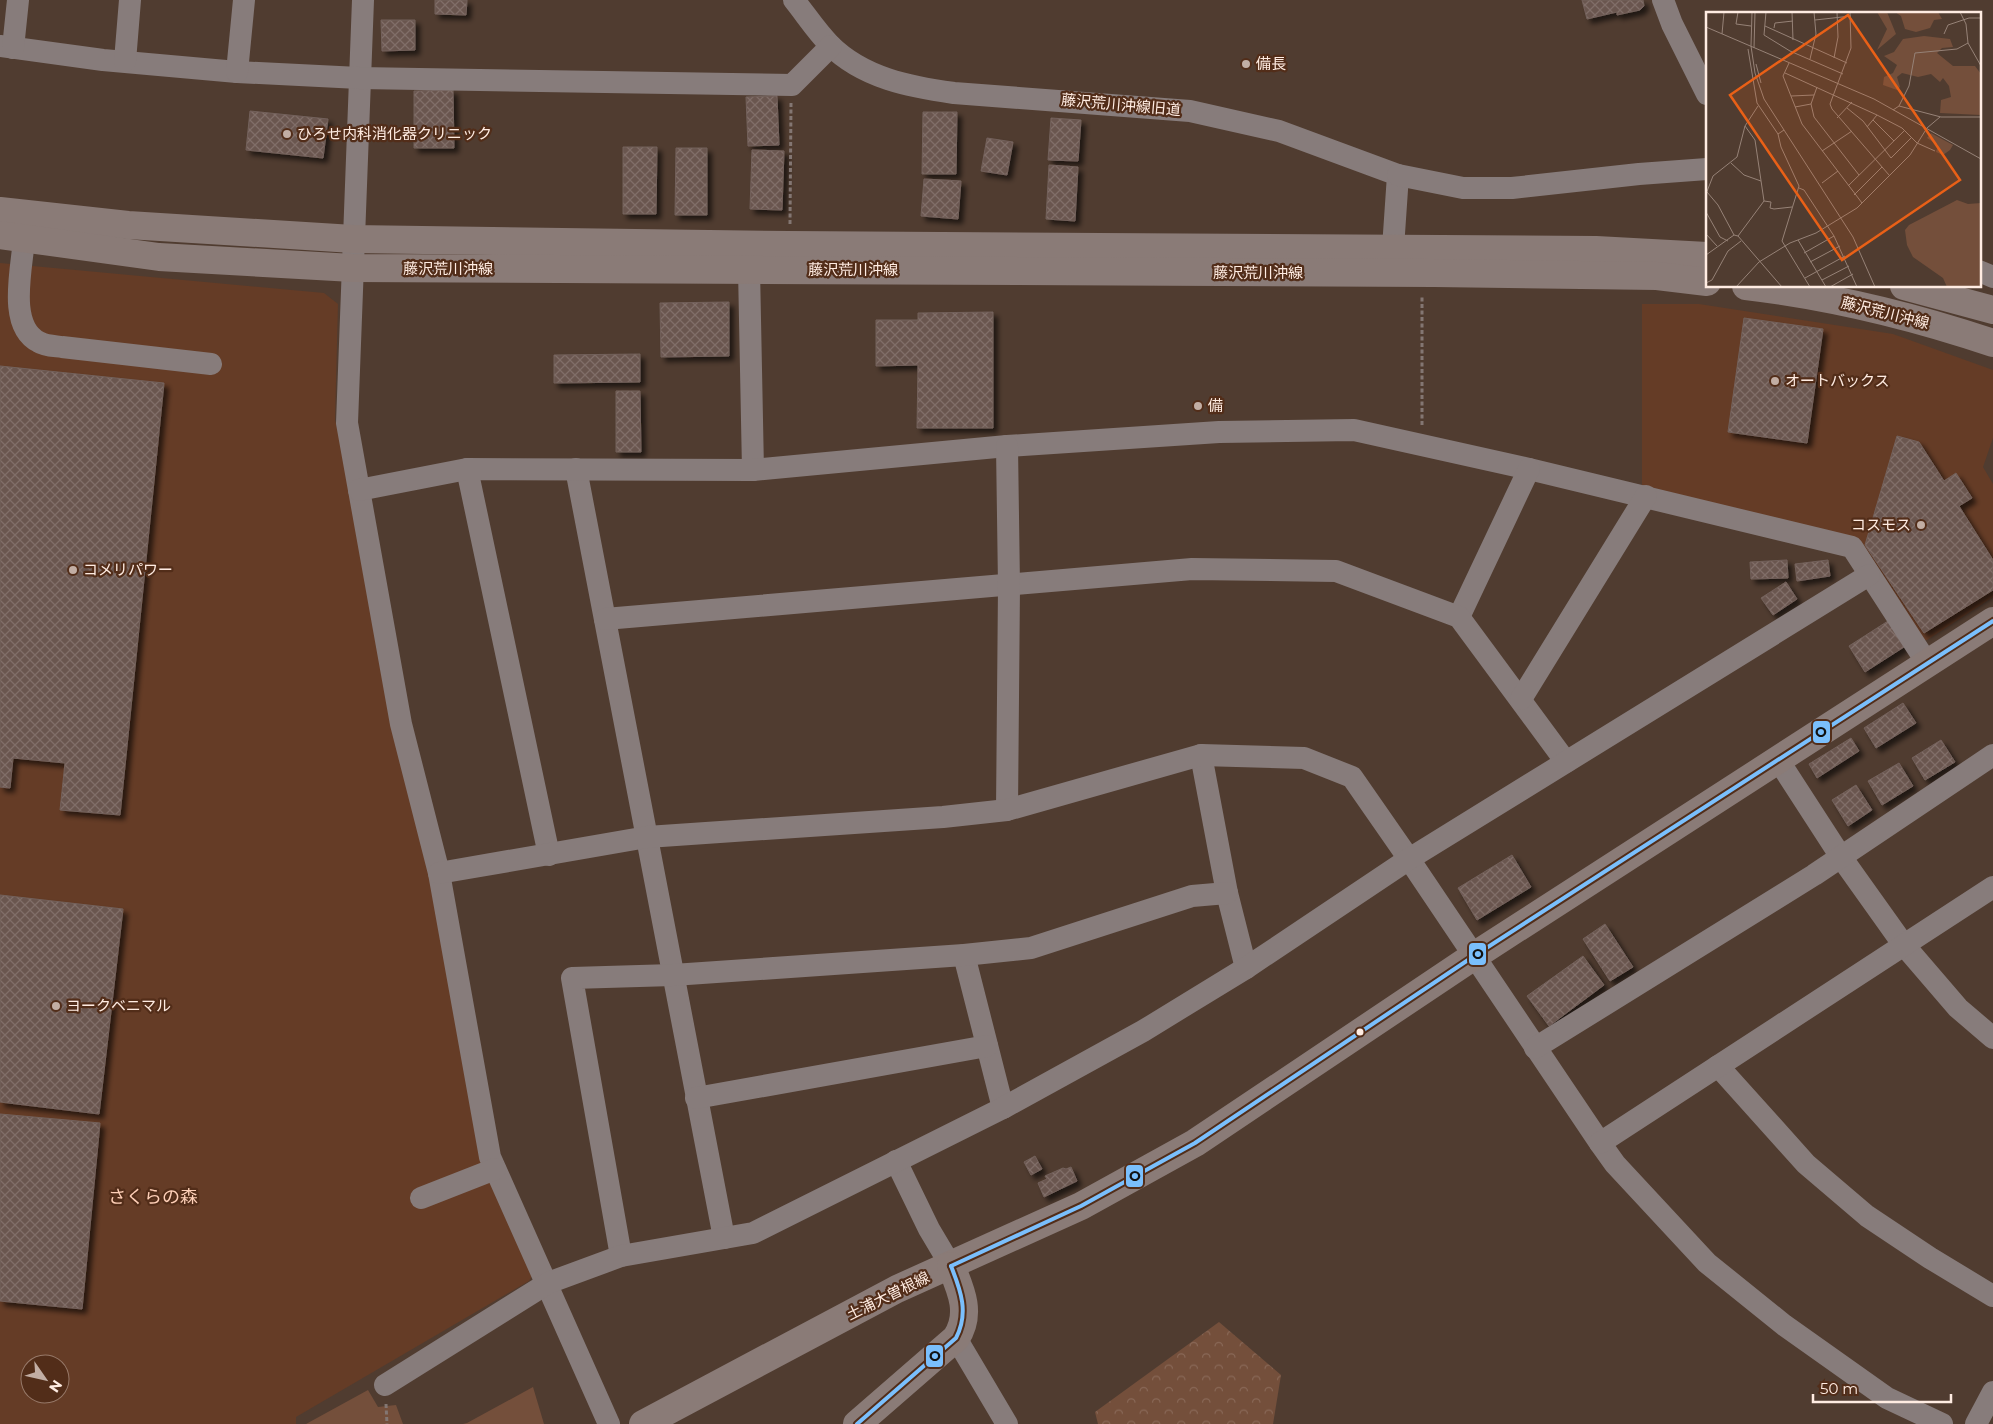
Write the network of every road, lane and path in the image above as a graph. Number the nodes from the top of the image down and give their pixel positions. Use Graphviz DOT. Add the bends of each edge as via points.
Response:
graph roads {
  1 [pos="18,0"];
  2 [pos="130,0"];
  3 [pos="244,0"];
  4 [pos="363,0"];
  5 [pos="794,0"];
  6 [pos="1664,0"];
  7 [pos="831,46"];
  8 [pos="7,47"];
  9 [pos="125,61"];
  10 [pos="237,72"];
  11 [pos="358,78"];
  12 [pos="792,85"];
  13 [pos="1706,92"];
  14 [pos="1706,169"];
  15 [pos="1398,175"];
  16 [pos="0,211"];
  17 [pos="12,237"];
  18 [pos="354,238"];
  19 [pos="789,245"];
  20 [pos="1393,248"];
  21 [pos="1706,256"];
  22 [pos="353,268"];
  23 [pos="749,269"];
  24 [pos="1980,271"];
  25 [pos="1993,278"];
  26 [pos="1706,282"];
  27 [pos="1771,288"];
  28 [pos="1911,288"];
  29 [pos="1422,290"];
  30 [pos="1820,292"];
  31 [pos="1993,310"];
  32 [pos="1993,343"];
  33 [pos="211,364"];
  34 [pos="1422,445"];
  35 [pos="1007,446"];
  36 [pos="467,469"];
  37 [pos="576,469"];
  38 [pos="1529,469"];
  39 [pos="753,470"];
  40 [pos="359,490"];
  41 [pos="1646,496"];
  42 [pos="1869,575"];
  43 [pos="1009,586"];
  44 [pos="1459,617"];
  45 [pos="605,619"];
  46 [pos="1993,621"];
  47 [pos="1927,663"];
  48 [pos="1521,699"];
  49 [pos="1201,754"];
  50 [pos="1993,755"];
  51 [pos="1566,762"];
  52 [pos="1784,769"];
  53 [pos="1007,810"];
  54 [pos="647,837"];
  55 [pos="549,855"];
  56 [pos="1841,857"];
  57 [pos="1409,859"];
  58 [pos="439,873"];
  59 [pos="1993,887"];
  60 [pos="1228,893"];
  61 [pos="1903,944"];
  62 [pos="964,956"];
  63 [pos="1474,956"];
  64 [pos="1246,968"];
  65 [pos="673,975"];
  66 [pos="1993,1038"];
  67 [pos="987,1046"];
  68 [pos="1535,1048"];
  69 [pos="1718,1066"];
  70 [pos="696,1098"];
  71 [pos="1003,1108"];
  72 [pos="1600,1143"];
  73 [pos="896,1161"];
  74 [pos="495,1169"];
  75 [pos="421,1198"];
  76 [pos="724,1238"];
  77 [pos="621,1256"];
  78 [pos="951,1266"];
  79 [pos="548,1283"];
  80 [pos="1993,1296"];
  81 [pos="956,1338"];
  82 [pos="384,1386"];
  83 [pos="1993,1392"];
  84 [pos="609,1424"];
  85 [pos="643,1424"];
  86 [pos="856,1424"];
  87 [pos="1007,1424"];
  88 [pos="1942,1424"];
  89 [pos="1976,1424"];
  1 -- 8 [label="street"];
  2 -- 9 [label="street"];
  3 -- 10 [label="street"];
  4 -- 11 [label="street"];
  5 -- 7 [label="street, 藤沢荒川沖線旧道"];
  6 -- 13 [label="street" via="1672,24"];
  7 -- 12 [label="street"];
  7 -- 15 [label="street, 藤沢荒川沖線旧道" via="870,72 917,88 1190,111 1279,131"];
  8 -- 9 [label="street"];
  9 -- 10 [label="street"];
  10 -- 11 [label="street"];
  11 -- 12 [label="street"];
  11 -- 18 [label="street"];
  12 -- 19 [label="path"];
  14 -- 15 [label="street, 藤沢荒川沖線旧道" via="1512,188 1463,188"];
  15 -- 20 [label="street"];
  16 -- 18 [label="main road, 藤沢荒川沖線" via="128,225"];
  17 -- 22 [label="main road, 藤沢荒川沖線" via="158,257"];
  17 -- 33 [label="street" via="18,307 25,329 39,342"];
  18 -- 19 [label="main road, 藤沢荒川沖線"];
  18 -- 22 [label="street"];
  19 -- 20 [label="main road, 藤沢荒川沖線"];
  20 -- 21 [label="main road, 藤沢荒川沖線" via="1596,250"];
  22 -- 23 [label="main road, 藤沢荒川沖線"];
  22 -- 40 [label="street" via="347,423"];
  23 -- 26 [label="main road, 藤沢荒川沖線" via="1444,273 1657,276"];
  23 -- 39 [label="street"];
  24 -- 25 [label="street"];
  27 -- 30 [label="main road, 藤沢荒川沖線"];
  28 -- 31 [label="main road, 藤沢荒川沖線"];
  29 -- 34 [label="path"];
  30 -- 32 [label="main road, 藤沢荒川沖線"];
  34 -- 35 [label="street" via="1354,430 1220,432"];
  34 -- 38 [label="street"];
  35 -- 39 [label="street"];
  35 -- 43 [label="street"];
  36 -- 37 [label="street"];
  36 -- 40 [label="street"];
  36 -- 55 [label="street"];
  37 -- 39 [label="street"];
  37 -- 45 [label="street"];
  38 -- 41 [label="street"];
  38 -- 44 [label="street"];
  40 -- 58 [label="street" via="401,724"];
  41 -- 42 [label="street" via="1852,547"];
  41 -- 48 [label="street"];
  42 -- 47 [label="street"];
  42 -- 51 [label="street"];
  43 -- 44 [label="street" via="1192,569 1336,571"];
  43 -- 45 [label="street"];
  43 -- 53 [label="street"];
  44 -- 48 [label="street"];
  45 -- 54 [label="street"];
  46 -- 47 [label="main road, 土浦大曽根線"];
  47 -- 63 [label="main road, 土浦大曽根線"];
  48 -- 51 [label="street"];
  49 -- 53 [label="street"];
  49 -- 57 [label="street" via="1304,758 1352,777"];
  49 -- 60 [label="street"];
  50 -- 56 [label="street"];
  51 -- 57 [label="street"];
  52 -- 56 [label="street"];
  53 -- 54 [label="street" via="943,818"];
  54 -- 55 [label="street"];
  54 -- 65 [label="street"];
  55 -- 58 [label="street"];
  56 -- 61 [label="street"];
  56 -- 68 [label="street"];
  57 -- 63 [label="street"];
  57 -- 64 [label="street"];
  58 -- 74 [label="street" via="488,1147"];
  59 -- 61 [label="street"];
  60 -- 62 [label="street" via="1192,896 1031,948"];
  60 -- 64 [label="street"];
  61 -- 66 [label="street" via="1958,1008"];
  61 -- 69 [label="street"];
  62 -- 65 [label="street"];
  62 -- 67 [label="street"];
  63 -- 68 [label="street"];
  63 -- 78 [label="main road, 土浦大曽根線" via="1195,1143 1081,1206"];
  64 -- 71 [label="street" via="1143,1031"];
  65 -- 70 [label="street"];
  65 -- 77 [label="street" via="572,978"];
  67 -- 70 [label="street"];
  67 -- 71 [label="street"];
  68 -- 72 [label="street"];
  69 -- 72 [label="street"];
  69 -- 80 [label="street" via="1806,1164 1867,1216"];
  70 -- 76 [label="street"];
  71 -- 73 [label="street"];
  72 -- 88 [label="street" via="1707,1263 1784,1326 1887,1398"];
  73 -- 76 [label="street" via="753,1232"];
  73 -- 78 [label="street"];
  74 -- 75 [label="street"];
  74 -- 79 [label="street"];
  76 -- 77 [label="street"];
  77 -- 79 [label="street"];
  78 -- 81 [label="main road" via="960,1287 965,1318"];
  78 -- 85 [label="main road, 土浦大曽根線" via="897,1289"];
  79 -- 82 [label="street"];
  79 -- 84 [label="street"];
  81 -- 86 [label="main road"];
  81 -- 87 [label="street"];
  83 -- 89 [label="street"];
}
